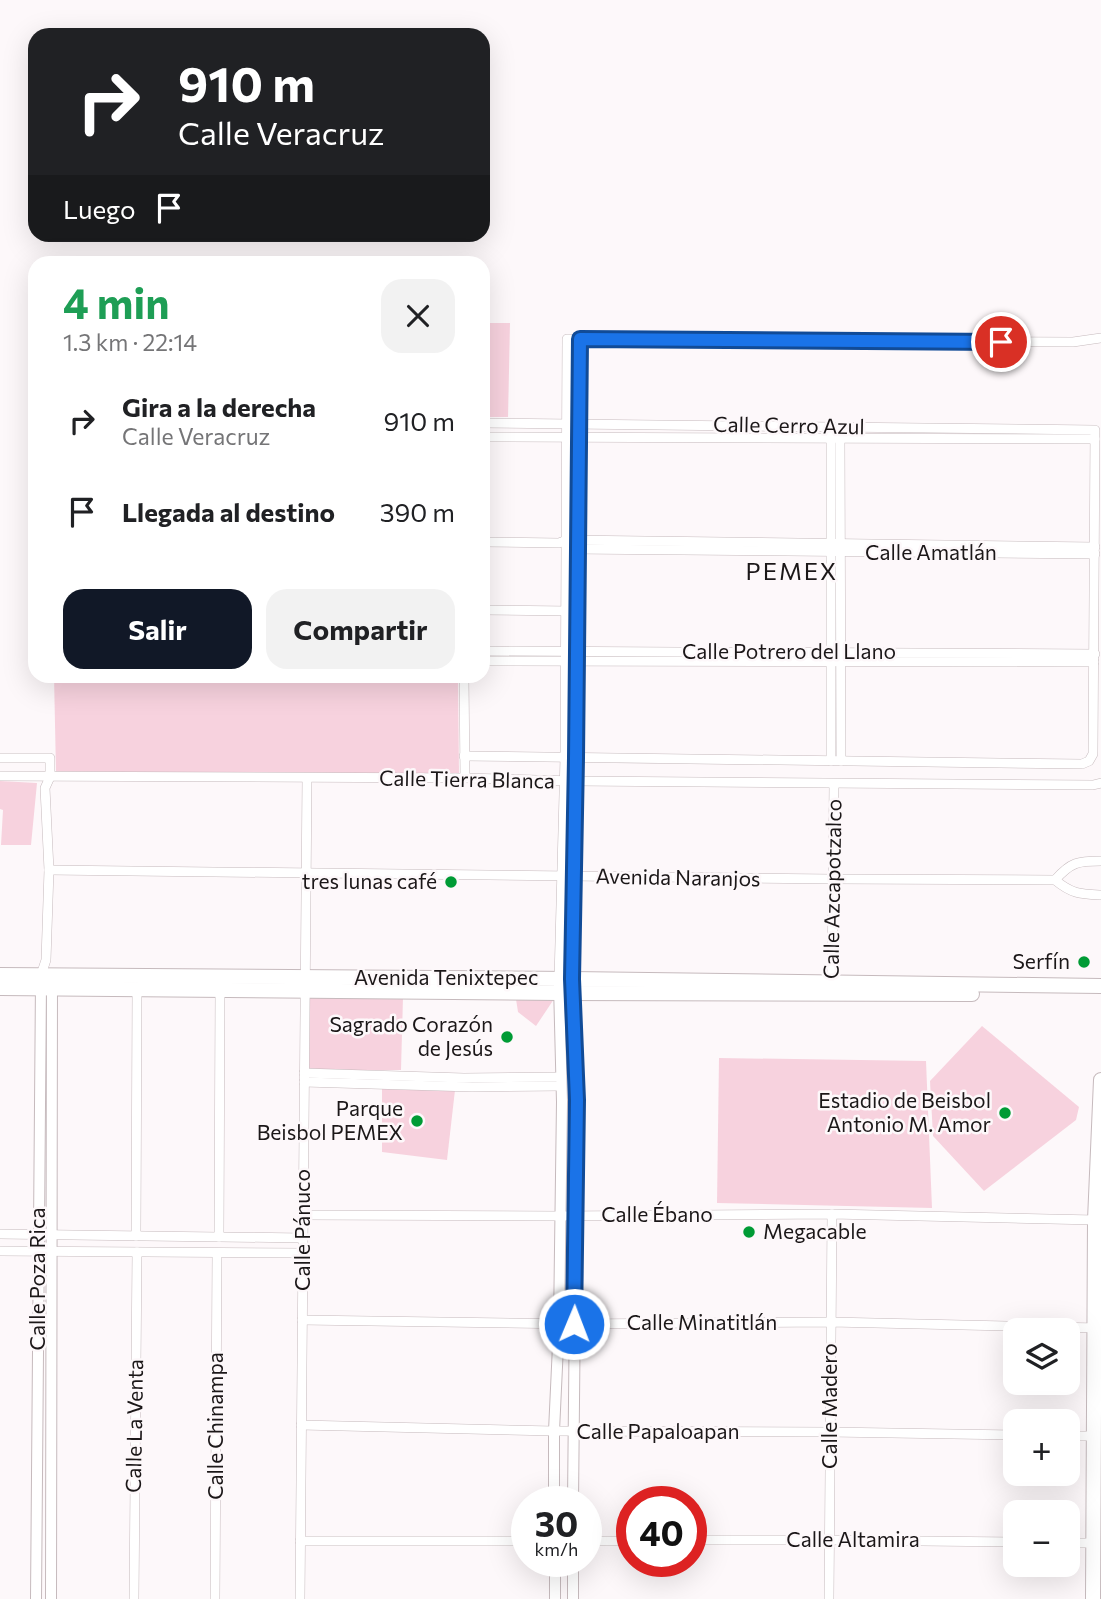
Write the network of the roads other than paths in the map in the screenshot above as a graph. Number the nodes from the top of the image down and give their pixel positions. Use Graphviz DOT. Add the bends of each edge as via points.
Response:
graph roads {
  1 [pos="1101,338"];
  2 [pos="580,339"];
  3 [pos="490,422"];
  4 [pos="519,423"];
  5 [pos="537,423"];
  6 [pos="567,424"];
  7 [pos="579,424"];
  8 [pos="708,425"];
  9 [pos="836,427"];
  10 [pos="966,434"];
  11 [pos="490,437"];
  12 [pos="519,437"];
  13 [pos="537,437"];
  14 [pos="579,437"];
  15 [pos="567,438"];
  16 [pos="708,438"];
  17 [pos="835,438"];
  18 [pos="490,542"];
  19 [pos="564,544"];
  20 [pos="578,545"];
  21 [pos="835,548"];
  22 [pos="1095,550"];
  23 [pos="490,610"];
  24 [pos="566,611"];
  25 [pos="578,611"];
  26 [pos="490,652"];
  27 [pos="517,656"];
  28 [pos="566,656"];
  29 [pos="577,656"];
  30 [pos="836,657"];
  31 [pos="1094,658"];
  32 [pos="490,660"];
  33 [pos="464,683"];
  34 [pos="464,756"];
  35 [pos="565,757"];
  36 [pos="0,758"];
  37 [pos="38,758"];
  38 [pos="576,758"];
  39 [pos="836,761"];
  40 [pos="0,776"];
  41 [pos="38,776"];
  42 [pos="50,777"];
  43 [pos="307,778"];
  44 [pos="465,778"];
  45 [pos="565,781"];
  46 [pos="576,782"];
  47 [pos="834,783"];
  48 [pos="1101,783"];
  49 [pos="45,788"];
  50 [pos="1101,861"];
  51 [pos="49,870"];
  52 [pos="306,873"];
  53 [pos="562,876"];
  54 [pos="574,876"];
  55 [pos="833,879"];
  56 [pos="1055,880"];
  57 [pos="1101,895"];
  58 [pos="0,975"];
  59 [pos="46,982"];
  60 [pos="305,984"];
  61 [pos="566,986"];
  62 [pos="1101,986"];
  63 [pos="0,988"];
  64 [pos="832,988"];
  65 [pos="137,989"];
  66 [pos="960,989"];
  67 [pos="220,990"];
  68 [pos="1101,994"];
  69 [pos="304,1078"];
  70 [pos="1101,1080"];
  71 [pos="561,1082"];
  72 [pos="831,1214"];
  73 [pos="303,1215"];
  74 [pos="561,1216"];
  75 [pos="575,1216"];
  76 [pos="1095,1220"];
  77 [pos="0,1234"];
  78 [pos="38,1234"];
  79 [pos="52,1234"];
  80 [pos="136,1236"];
  81 [pos="219,1237"];
  82 [pos="303,1238"];
  83 [pos="1101,1250"];
  84 [pos="0,1251"];
  85 [pos="38,1252"];
  86 [pos="52,1252"];
  87 [pos="137,1252"];
  88 [pos="217,1253"];
  89 [pos="303,1253"];
  90 [pos="302,1320"];
  91 [pos="831,1322"];
  92 [pos="559,1324"];
  93 [pos="574,1324"];
  94 [pos="1098,1328"];
  95 [pos="1098,1396"];
  96 [pos="301,1425"];
  97 [pos="554,1431"];
  98 [pos="572,1431"];
  99 [pos="830,1432"];
  100 [pos="1003,1435"];
  101 [pos="1080,1436"];
  102 [pos="1094,1436"];
  103 [pos="1097,1476"];
  104 [pos="554,1486"];
  105 [pos="573,1486"];
  106 [pos="37,1493"];
  107 [pos="51,1494"];
  108 [pos="36,1523"];
  109 [pos="51,1525"];
  110 [pos="829,1539"];
  111 [pos="707,1540"];
  112 [pos="300,1541"];
  113 [pos="511,1541"];
  114 [pos="1003,1542"];
  115 [pos="1080,1543"];
  116 [pos="1093,1543"];
  117 [pos="555,1577"];
  118 [pos="573,1577"];
  119 [pos="36,1599"];
  120 [pos="51,1599"];
  121 [pos="134,1599"];
  122 [pos="215,1599"];
  123 [pos="300,1599"];
  124 [pos="555,1599"];
  125 [pos="573,1599"];
  126 [pos="829,1599"];
  127 [pos="1093,1599"];
  1 -- 2 [label="street" via="1073,342"];
  2 -- 6 [label="street" via="567,338"];
  2 -- 7 [label="street"];
  3 -- 4 [label="street, Calle Cerro Azul"];
  4 -- 5 [label="street, Calle Cerro Azul"];
  4 -- 12 [label="street"];
  5 -- 6 [label="street, Calle Cerro Azul"];
  5 -- 13 [label="street"];
  6 -- 7 [label="street, Calle Cerro Azul"];
  6 -- 15 [label="street"];
  7 -- 8 [label="street, Calle Cerro Azul"];
  7 -- 14 [label="street"];
  8 -- 9 [label="street, Calle Cerro Azul"];
  8 -- 16 [label="street"];
  9 -- 10 [label="street, Calle Cerro Azul"];
  9 -- 17 [label="street"];
  10 -- 17 [label="street, Calle Cerro Azul"];
  10 -- 22 [label="street, Calle Cerro Azul" via="1095,434"];
  11 -- 12 [label="street, Calle Cerro Azul"];
  12 -- 13 [label="street, Calle Cerro Azul"];
  13 -- 15 [label="street, Calle Cerro Azul"];
  14 -- 15 [label="street, Calle Cerro Azul"];
  14 -- 16 [label="street, Calle Cerro Azul"];
  14 -- 20 [label="street"];
  15 -- 19 [label="street"];
  16 -- 17 [label="street, Calle Cerro Azul"];
  17 -- 21 [label="street"];
  18 -- 19 [label="street, Calle Amatlán"];
  19 -- 20 [label="street, Calle Amatlán"];
  19 -- 24 [label="street"];
  20 -- 21 [label="street, Calle Amatlán"];
  20 -- 25 [label="street"];
  21 -- 22 [label="street, Calle Amatlán"];
  21 -- 30 [label="street"];
  22 -- 31 [label="street"];
  23 -- 24 [label="street"];
  24 -- 25 [label="street"];
  24 -- 28 [label="street"];
  25 -- 29 [label="street"];
  26 -- 27 [label="street, Calle Potrero del Llano"];
  27 -- 28 [label="street, Calle Potrero del Llano"];
  27 -- 32 [label="street, Calle Potrero del Llano"];
  28 -- 29 [label="street, Calle Potrero del Llano"];
  28 -- 35 [label="street"];
  29 -- 30 [label="street, Calle Potrero del Llano"];
  29 -- 38 [label="street"];
  30 -- 31 [label="street, Calle Potrero del Llano"];
  30 -- 39 [label="street"];
  31 -- 39 [label="street" via="1093,754 1082,764"];
  33 -- 34 [label="street"];
  34 -- 35 [label="street"];
  34 -- 44 [label="street"];
  35 -- 38 [label="street"];
  35 -- 45 [label="street"];
  36 -- 37 [label="street"];
  37 -- 41 [label="street"];
  37 -- 42 [label="street" via="50,758"];
  38 -- 39 [label="street"];
  38 -- 46 [label="street"];
  40 -- 41 [label="street, Calle Tierra Blanca"];
  41 -- 42 [label="street, Calle Tierra Blanca"];
  41 -- 49 [label="street, Calle Poza Rica"];
  42 -- 43 [label="street, Calle Tierra Blanca"];
  42 -- 49 [label="street, Calle Poza Rica"];
  43 -- 44 [label="street, Calle Tierra Blanca"];
  43 -- 52 [label="street, Calle Pánuco"];
  44 -- 45 [label="street, Calle Tierra Blanca"];
  45 -- 46 [label="street, Calle Tierra Blanca"];
  45 -- 53 [label="street"];
  46 -- 47 [label="street, Calle Tierra Blanca"];
  46 -- 54 [label="street"];
  47 -- 48 [label="street, Calle Tierra Blanca"];
  47 -- 55 [label="street, Calle Azcapotzalco"];
  49 -- 51 [label="street, Calle Poza Rica"];
  50 -- 56 [label="street" via="1076,863"];
  51 -- 52 [label="street, Avenida Naranjos"];
  51 -- 59 [label="street, Calle Poza Rica"];
  52 -- 53 [label="street, Avenida Naranjos"];
  52 -- 60 [label="street, Calle Pánuco"];
  53 -- 54 [label="street, Avenida Naranjos"];
  53 -- 61 [label="street"];
  54 -- 55 [label="street, Avenida Naranjos"];
  54 -- 61 [label="street"];
  55 -- 56 [label="street, Avenida Naranjos"];
  55 -- 64 [label="street, Calle Azcapotzalco"];
  56 -- 57 [label="street, Avenida Naranjos" via="1072,892"];
  58 -- 59 [label="main road, Avenida Tenixtepec"];
  59 -- 60 [label="main road, Avenida Tenixtepec"];
  59 -- 63 [label="main road, Avenida Tenixtepec"];
  59 -- 65 [label="main road, Avenida Tenixtepec"];
  59 -- 78 [label="street, Calle Poza Rica"];
  59 -- 79 [label="street, Calle Poza Rica"];
  60 -- 61 [label="main road, Avenida Tenixtepec"];
  60 -- 67 [label="main road, Avenida Tenixtepec"];
  60 -- 69 [label="street, Calle Pánuco"];
  61 -- 64 [label="main road, Avenida Tenixtepec"];
  61 -- 71 [label="street"];
  61 -- 75 [label="street" via="577,1100"];
  62 -- 66 [label="main road, Avenida Tenixtepec"];
  64 -- 66 [label="main road, Avenida Tenixtepec"];
  65 -- 67 [label="main road, Avenida Tenixtepec"];
  65 -- 80 [label="street"];
  66 -- 68 [label="main road, Avenida Tenixtepec"];
  67 -- 81 [label="street"];
  69 -- 71 [label="street"];
  69 -- 73 [label="street, Calle Pánuco"];
  70 -- 76 [label="main road"];
  71 -- 74 [label="street"];
  72 -- 75 [label="street, Calle Ébano"];
  72 -- 76 [label="street, Calle Ébano"];
  72 -- 91 [label="street, Calle Madero"];
  73 -- 74 [label="street, Calle Ébano"];
  73 -- 82 [label="street, Calle Pánuco"];
  74 -- 75 [label="street, Calle Ébano"];
  74 -- 92 [label="street"];
  75 -- 93 [label="street"];
  76 -- 83 [label="main road"];
  76 -- 94 [label="main road"];
  77 -- 78 [label="street"];
  78 -- 79 [label="street"];
  78 -- 85 [label="street, Calle Poza Rica"];
  79 -- 80 [label="street"];
  79 -- 86 [label="street, Calle Poza Rica"];
  80 -- 81 [label="street"];
  81 -- 82 [label="street"];
  82 -- 89 [label="street, Calle Pánuco"];
  84 -- 85 [label="street"];
  85 -- 86 [label="street"];
  85 -- 106 [label="street, Calle Poza Rica"];
  86 -- 87 [label="street"];
  86 -- 107 [label="street, Calle Poza Rica"];
  87 -- 88 [label="street"];
  87 -- 121 [label="street, Calle La Venta"];
  88 -- 89 [label="street"];
  88 -- 122 [label="street, Calle Chinampa"];
  89 -- 90 [label="street, Calle Pánuco"];
  90 -- 92 [label="street, Calle Minatitlán"];
  90 -- 96 [label="street, Calle Pánuco"];
  91 -- 93 [label="street, Calle Minatitlán"];
  91 -- 94 [label="street, Calle Minatitlán"];
  91 -- 99 [label="street, Calle Madero"];
  92 -- 93 [label="street, Calle Minatitlán"];
  92 -- 97 [label="street"];
  93 -- 98 [label="street"];
  94 -- 95 [label="main road"];
  95 -- 102 [label="main road"];
  96 -- 97 [label="street, Calle Papaloapan"];
  96 -- 112 [label="street, Calle Pánuco"];
  97 -- 98 [label="street, Calle Papaloapan"];
  97 -- 104 [label="street"];
  98 -- 99 [label="street, Calle Papaloapan"];
  98 -- 105 [label="street"];
  99 -- 100 [label="street, Calle Papaloapan"];
  99 -- 110 [label="street, Calle Madero"];
  101 -- 102 [label="street"];
  102 -- 103 [label="main road"];
  103 -- 116 [label="main road"];
  106 -- 107 [label="street"];
  106 -- 108 [label="street, Calle Poza Rica"];
  107 -- 109 [label="street, Calle Poza Rica"];
  108 -- 109 [label="street"];
  108 -- 119 [label="street, Calle Poza Rica"];
  109 -- 120 [label="street, Calle Poza Rica"];
  110 -- 111 [label="street, Calle Altamira"];
  110 -- 114 [label="street, Calle Altamira"];
  110 -- 126 [label="street, Calle Madero"];
  112 -- 113 [label="street"];
  112 -- 123 [label="street, Calle Pánuco"];
  115 -- 116 [label="street"];
  116 -- 127 [label="main road"];
  117 -- 124 [label="street"];
  118 -- 125 [label="street"];
}
